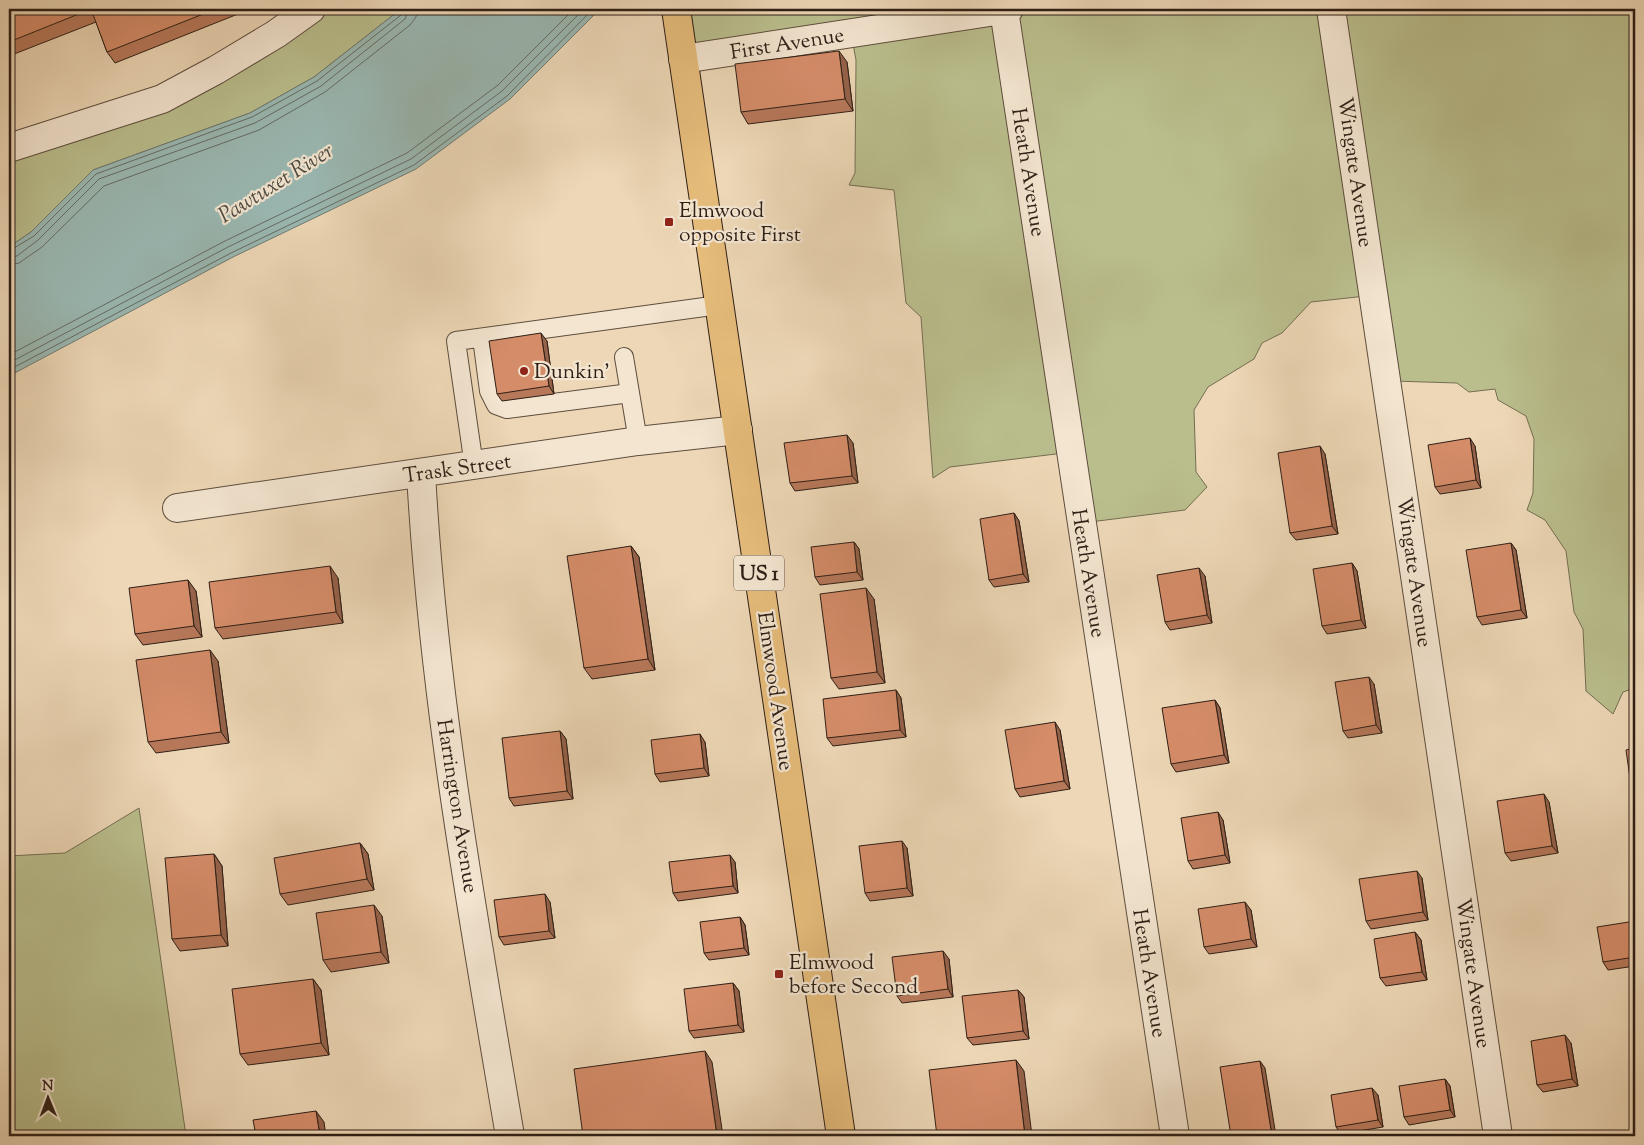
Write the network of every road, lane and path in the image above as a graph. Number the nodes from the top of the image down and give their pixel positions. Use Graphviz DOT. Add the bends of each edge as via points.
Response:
graph roads {
  1 [pos="311,9"];
  2 [pos="676,9"];
  3 [pos="1007,9"];
  4 [pos="1331,9"];
  5 [pos="683,59"];
  6 [pos="9,148"];
  7 [pos="719,305"];
  8 [pos="482,338"];
  9 [pos="624,357"];
  10 [pos="630,393"];
  11 [pos="738,430"];
  12 [pos="638,441"];
  13 [pos="474,466"];
  14 [pos="421,474"];
  15 [pos="177,508"];
  16 [pos="510,1136"];
  17 [pos="841,1136"];
  18 [pos="1175,1136"];
  19 [pos="1498,1136"];
  1 -- 6 [label="street" via="231,61 162,98"];
  2 -- 5 [label="main road, Elmwood Avenue / US 1"];
  3 -- 5 [label="street, First Avenue"];
  3 -- 18 [label="street, Heath Avenue"];
  4 -- 19 [label="street, Wingate Avenue"];
  5 -- 7 [label="main road, Elmwood Avenue / US 1"];
  7 -- 8 [label="lane"];
  7 -- 11 [label="main road, Elmwood Avenue / US 1"];
  8 -- 10 [label="lane" via="489,391 496,405 507,409"];
  8 -- 13 [label="lane" via="456,341"];
  9 -- 10 [label="lane"];
  10 -- 12 [label="lane"];
  11 -- 12 [label="street, Trask Street"];
  11 -- 17 [label="main road, Elmwood Avenue / US 1"];
  12 -- 13 [label="street, Trask Street"];
  13 -- 14 [label="street, Trask Street"];
  14 -- 15 [label="street, Trask Street"];
  14 -- 16 [label="street, Harrington Avenue" via="437,666"];
}
